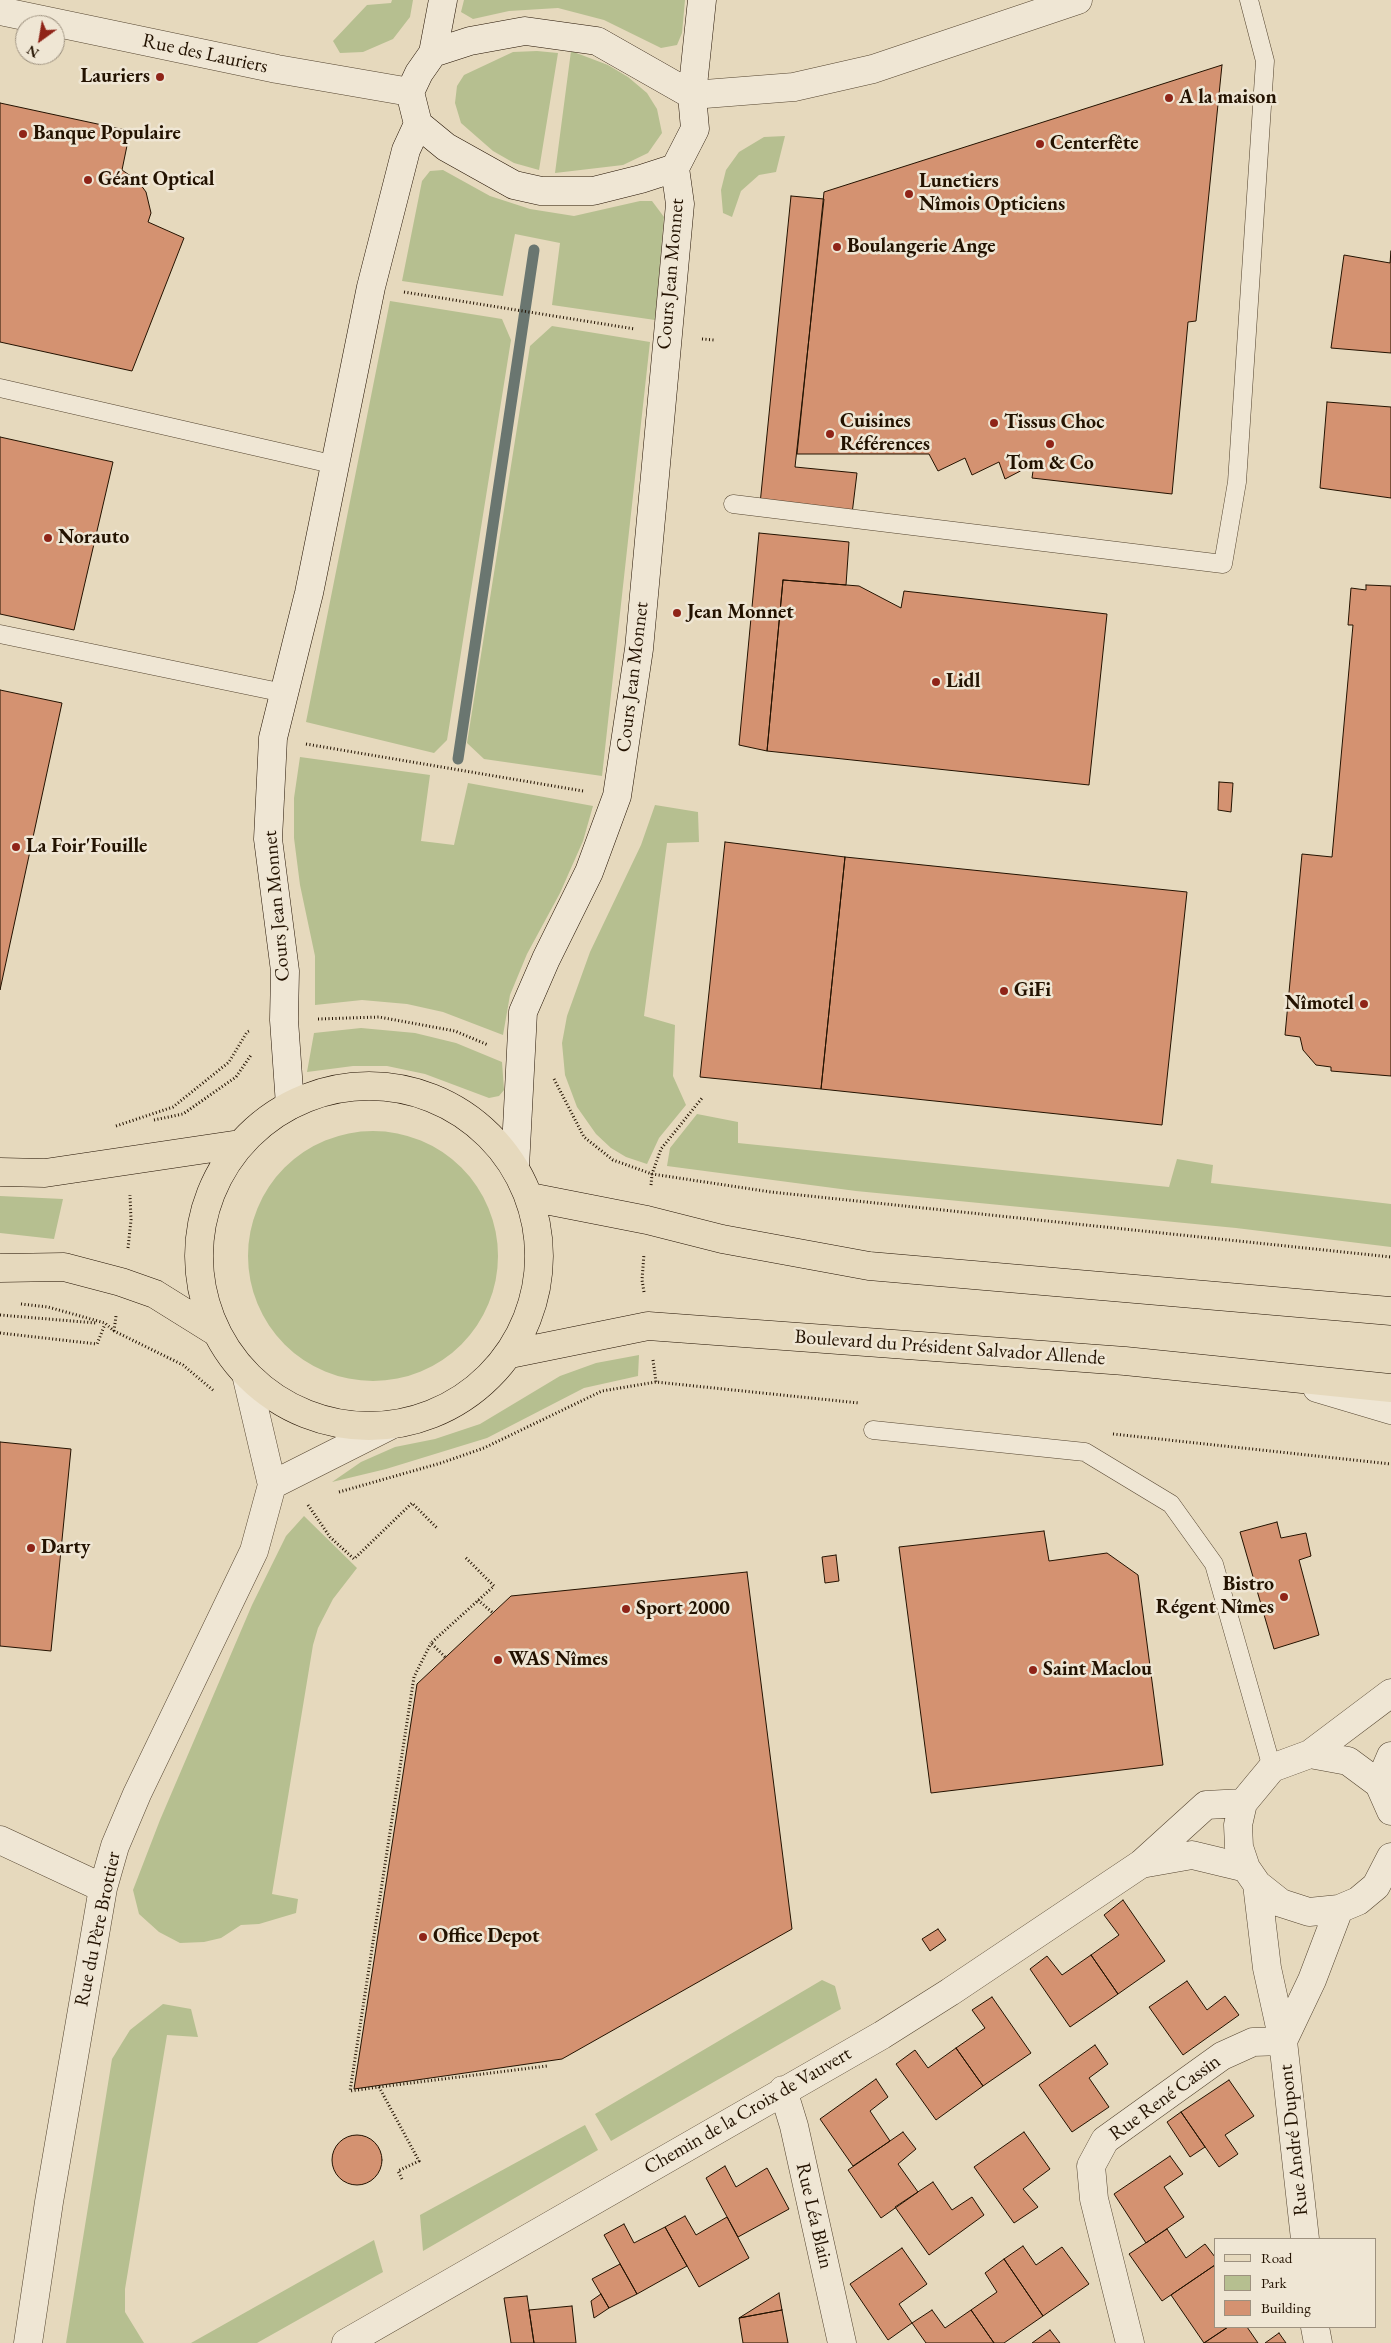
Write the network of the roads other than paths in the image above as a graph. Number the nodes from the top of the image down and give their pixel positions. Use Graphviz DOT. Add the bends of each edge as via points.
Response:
graph roads {
  1 [pos="443,0"];
  2 [pos="702,0"];
  3 [pos="1078,0"];
  4 [pos="1249,0"];
  5 [pos="0,10"];
  6 [pos="433,54"];
  7 [pos="410,92"];
  8 [pos="692,94"];
  9 [pos="418,124"];
  10 [pos="675,168"];
  11 [pos="0,388"];
  12 [pos="336,466"];
  13 [pos="733,504"];
  14 [pos="0,634"];
  15 [pos="284,693"];
  16 [pos="290,1105"];
  17 [pos="240,1144"];
  18 [pos="515,1167"];
  19 [pos="0,1172"];
  20 [pos="530,1197"];
  21 [pos="0,1268"];
  22 [pos="1391,1311"];
  23 [pos="216,1332"];
  24 [pos="510,1354"];
  25 [pos="246,1374"];
  26 [pos="1282,1377"];
  27 [pos="1391,1388"];
  28 [pos="1391,1410"];
  29 [pos="389,1426"];
  30 [pos="873,1430"];
  31 [pos="272,1485"];
  32 [pos="1391,1693"];
  33 [pos="1310,1754"];
  34 [pos="1391,1756"];
  35 [pos="1272,1768"];
  36 [pos="1379,1784"];
  37 [pos="1243,1803"];
  38 [pos="1391,1811"];
  39 [pos="0,1840"];
  40 [pos="1391,1857"];
  41 [pos="1141,1864"];
  42 [pos="1252,1876"];
  43 [pos="103,1888"];
  44 [pos="1391,1889"];
  45 [pos="1348,1905"];
  46 [pos="1283,2041"];
  47 [pos="783,2090"];
  48 [pos="1305,2238"];
  49 [pos="1316,2328"];
  50 [pos="28,2343"];
  51 [pos="346,2343"];
  52 [pos="842,2343"];
  53 [pos="1130,2343"];
  54 [pos="1318,2343"];
  1 -- 6 [label="street"];
  2 -- 8 [label="street"];
  3 -- 8 [label="street" via="873,69 794,87"];
  4 -- 13 [label="lane" via="1265,61 1237,482 1223,564"];
  5 -- 7 [label="street, Rue des Lauriers" via="277,69"];
  6 -- 7 [label="street"];
  6 -- 8 [label="street" via="470,42 525,31 597,41"];
  7 -- 9 [label="street"];
  8 -- 10 [label="street" via="694,130"];
  9 -- 10 [label="street" via="446,147 488,171 514,185 541,191 593,191"];
  9 -- 12 [label="street, Cours Jean Monnet" via="406,150 371,287"];
  10 -- 18 [label="street, Cours Jean Monnet" via="680,204 639,649 617,796 589,872 523,1012"];
  11 -- 12 [label="lane"];
  12 -- 15 [label="street, Cours Jean Monnet"];
  14 -- 15 [label="lane"];
  15 -- 16 [label="street, Cours Jean Monnet" via="273,738 268,839 285,971 284,1020"];
  16 -- 17 [label="main road" via="263,1122"];
  16 -- 18 [label="main road" via="319,1093 351,1086 414,1091 472,1120"];
  17 -- 19 [label="main road" via="45,1173"];
  17 -- 23 [label="main road" via="220,1172 207,1202 200,1235 199,1268"];
  18 -- 20 [label="main road"];
  20 -- 22 [label="main road" via="869,1266"];
  20 -- 24 [label="main road" via="540,1251 534,1304"];
  21 -- 23 [label="main road" via="64,1267 121,1282 155,1294"];
  23 -- 25 [label="main road"];
  24 -- 26 [label="main road, Boulevard du Président Salvador Allende" via="648,1326 1125,1361"];
  24 -- 29 [label="main road" via="478,1389 436,1413"];
  25 -- 29 [label="main road" via="279,1401 318,1418 353,1426"];
  25 -- 31 [label="street, Rue du Père Brottier"];
  26 -- 27 [label="main road, Boulevard du Président Salvador Allende"];
  26 -- 28 [label="street"];
  29 -- 31 [label="street"];
  30 -- 35 [label="lane" via="1085,1452 1171,1504 1214,1564"];
  31 -- 43 [label="street, Rue du Père Brottier" via="254,1551 138,1794 115,1846"];
  32 -- 33 [label="street"];
  33 -- 35 [label="street"];
  33 -- 36 [label="street" via="1348,1761"];
  34 -- 36 [label="street"];
  35 -- 37 [label="street"];
  36 -- 38 [label="street"];
  37 -- 41 [label="street, Chemin de la Croix de Vauvert" via="1206,1805"];
  37 -- 42 [label="street, Rue André Dupont" via="1238,1825 1239,1847"];
  39 -- 43 [label="street"];
  40 -- 45 [label="street" via="1376,1886"];
  41 -- 42 [label="street, Chemin de la Croix de Vauvert" via="1192,1855"];
  41 -- 47 [label="street, Chemin de la Croix de Vauvert" via="882,2035"];
  42 -- 45 [label="street" via="1281,1903 1309,1912"];
  42 -- 46 [label="street, Rue André Dupont"];
  43 -- 50 [label="street, Rue du Père Brottier"];
  44 -- 45 [label="lane"];
  45 -- 46 [label="street, Rue André Dupont"];
  46 -- 48 [label="street, Rue André Dupont"];
  46 -- 53 [label="street, Rue René Cassin" via="1253,2042 1222,2056 1105,2140 1091,2166 1094,2199"];
  47 -- 51 [label="street, Chemin de la Croix de Vauvert"];
  47 -- 52 [label="street, Rue Léa Blain" via="794,2126"];
  49 -- 54 [label="street"];
}
